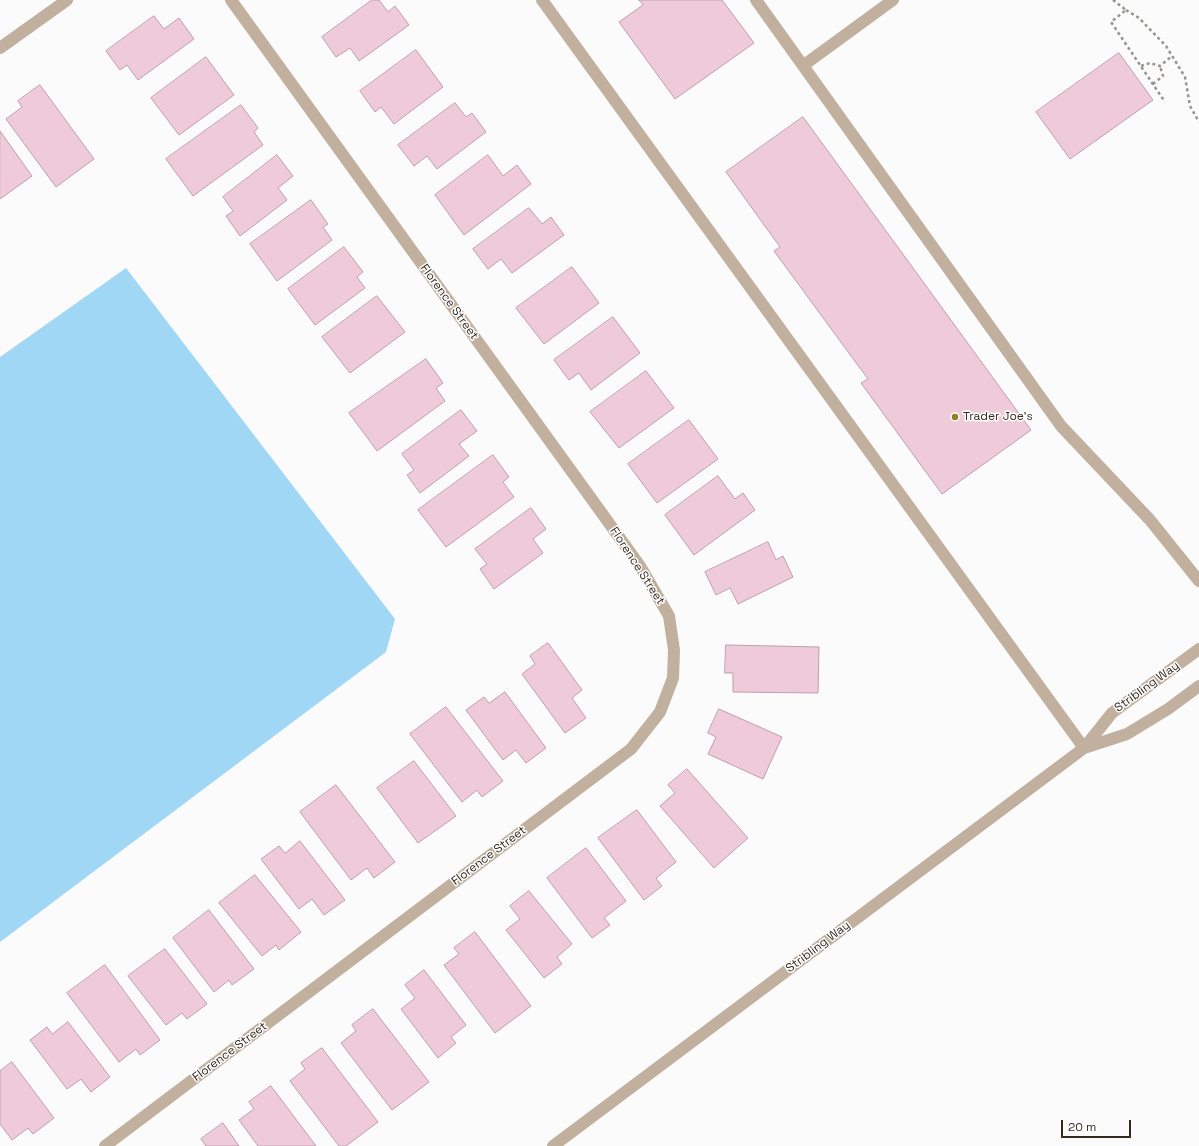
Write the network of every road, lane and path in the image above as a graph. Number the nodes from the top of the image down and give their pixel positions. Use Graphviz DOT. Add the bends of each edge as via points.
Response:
graph roads {
  1 [pos="67,0"];
  2 [pos="231,0"];
  3 [pos="542,0"];
  4 [pos="756,0"];
  5 [pos="893,0"];
  6 [pos="1113,0"];
  7 [pos="1126,10"];
  8 [pos="0,48"];
  9 [pos="1172,56"];
  10 [pos="804,65"];
  11 [pos="1141,66"];
  12 [pos="1160,66"];
  13 [pos="1154,84"];
  14 [pos="1165,102"];
  15 [pos="1199,122"];
  16 [pos="1199,581"];
  17 [pos="1199,649"];
  18 [pos="1199,686"];
  19 [pos="1084,748"];
  20 [pos="560,1144"];
  21 [pos="105,1146"];
  1 -- 8 [label="street"];
  2 -- 21 [label="street, Florence Street" via="640,566 669,616 674,650 672,678 660,712 631,749"];
  3 -- 19 [label="street"];
  4 -- 10 [label="street"];
  5 -- 10 [label="street"];
  6 -- 7 [label="path"];
  7 -- 9 [label="path" via="1166,46"];
  7 -- 11 [label="path" via="1111,22"];
  9 -- 12 [label="path"];
  9 -- 15 [label="path" via="1185,77 1190,106"];
  10 -- 16 [label="street" via="1061,426 1150,520"];
  11 -- 12 [label="path" via="1150,63"];
  11 -- 13 [label="path"];
  12 -- 13 [label="path" via="1163,76"];
  13 -- 14 [label="path"];
  17 -- 19 [label="street, Stribling Way" via="1112,713"];
  18 -- 19 [label="street, Stribling Way" via="1127,734"];
  19 -- 20 [label="street, Stribling Way"];
}
